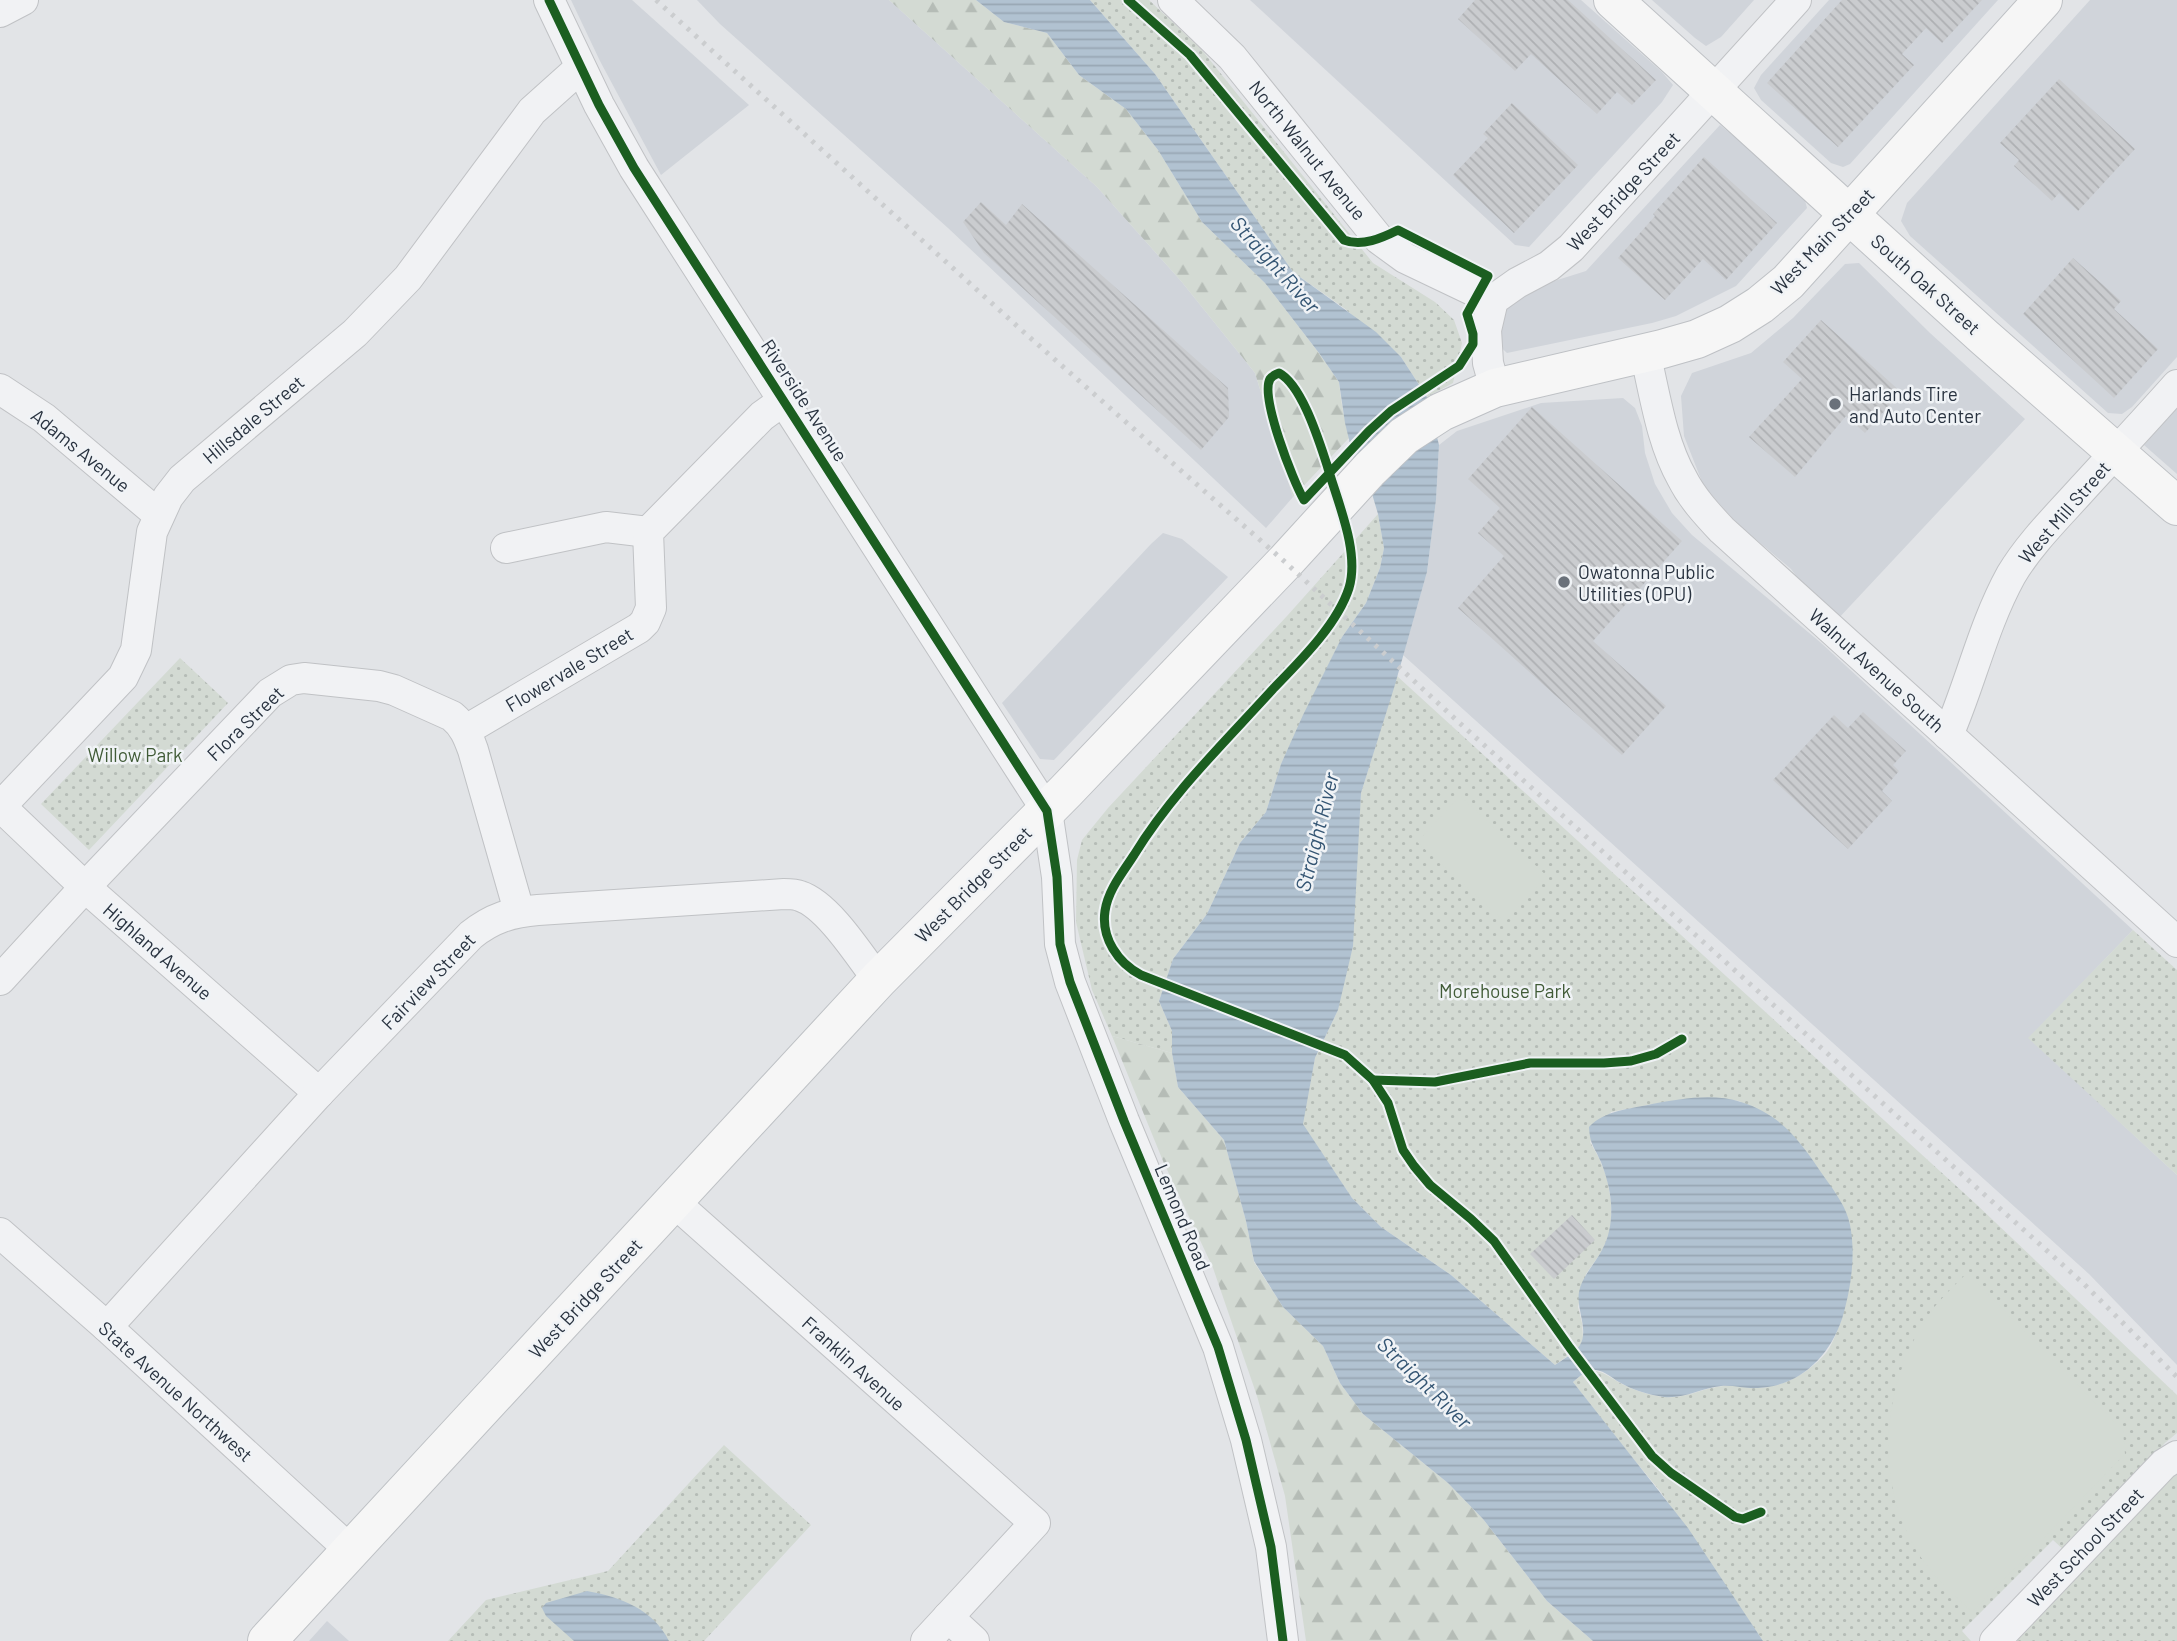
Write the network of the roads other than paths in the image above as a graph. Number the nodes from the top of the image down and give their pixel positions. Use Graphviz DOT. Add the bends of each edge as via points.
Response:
graph roads {
  1 [pos="23,0"];
  2 [pos="549,0"];
  3 [pos="1172,0"];
  4 [pos="1613,0"];
  5 [pos="1796,0"];
  6 [pos="2043,0"];
  7 [pos="0,12"];
  8 [pos="580,68"];
  9 [pos="1714,92"];
  10 [pos="1850,215"];
  11 [pos="1493,300"];
  12 [pos="1645,353"];
  13 [pos="2177,385"];
  14 [pos="1495,388"];
  15 [pos="0,389"];
  16 [pos="784,400"];
  17 [pos="2117,452"];
  18 [pos="2177,506"];
  19 [pos="159,515"];
  20 [pos="648,531"];
  21 [pos="506,548"];
  22 [pos="466,730"];
  23 [pos="1948,735"];
  24 [pos="0,806"];
  25 [pos="1047,811"];
  26 [pos="85,887"];
  27 [pos="519,911"];
  28 [pos="2177,942"];
  29 [pos="0,980"];
  30 [pos="878,980"];
  31 [pos="319,1093"];
  32 [pos="674,1202"];
  33 [pos="0,1233"];
  34 [pos="107,1327"];
  35 [pos="2177,1456"];
  36 [pos="350,1550"];
  37 [pos="948,1618"];
  38 [pos="267,1641"];
  39 [pos="926,1641"];
  40 [pos="974,1641"];
  41 [pos="1283,1641"];
  42 [pos="1995,1641"];
  1 -- 7 [label="street"];
  2 -- 8 [label="street, Riverside Avenue"];
  3 -- 11 [label="street, North Walnut Avenue" via="1233,57 1379,239 1405,258"];
  4 -- 9 [label="main road, South Oak Street"];
  5 -- 9 [label="street, West Bridge Street"];
  6 -- 10 [label="main road, West Main Street"];
  8 -- 16 [label="street, Riverside Avenue" via="634,168"];
  8 -- 19 [label="street, Hillsdale Street" via="532,111 381,308 182,479"];
  9 -- 10 [label="main road, South Oak Street"];
  9 -- 11 [label="street, West Bridge Street" via="1571,248"];
  10 -- 12 [label="main road, West Main Street" via="1760,305 1697,339"];
  10 -- 17 [label="main road, South Oak Street"];
  11 -- 14 [label="street" via="1486,330"];
  12 -- 14 [label="main road, West Main Street"];
  12 -- 23 [label="street, Walnut Avenue South" via="1668,447 1699,505"];
  13 -- 17 [label="street, West Mill Street"];
  14 -- 25 [label="main road, West Bridge Street" via="1441,412 1404,436"];
  15 -- 19 [label="street, Adams Avenue" via="44,418"];
  16 -- 20 [label="street" via="762,416"];
  16 -- 25 [label="street, Riverside Avenue"];
  17 -- 18 [label="main road, South Oak Street"];
  17 -- 23 [label="street, West Mill Street" via="2046,528 2012,573 1993,610"];
  19 -- 24 [label="street, Hillsdale Street" via="152,532 131,665"];
  20 -- 21 [label="street" via="606,527"];
  20 -- 22 [label="street, Flowervale Street" via="651,608 645,622"];
  22 -- 26 [label="street, Flora Street" via="452,716 394,690 291,680 270,693"];
  22 -- 27 [label="street"];
  23 -- 28 [label="street, Walnut Avenue South"];
  24 -- 26 [label="street, Highland Avenue"];
  25 -- 30 [label="main road, West Bridge Street"];
  25 -- 41 [label="street, Lemond Road" via="1057,877 1060,944 1070,982 1218,1347 1271,1547"];
  26 -- 29 [label="street, Flora Street"];
  26 -- 31 [label="street, Highland Avenue"];
  27 -- 30 [label="street, Fairview Street" via="799,895 826,913"];
  27 -- 31 [label="street, Fairview Street" via="499,917 471,935"];
  30 -- 32 [label="main road, West Bridge Street"];
  31 -- 34 [label="street, Fairview Street"];
  32 -- 36 [label="main road, West Bridge Street"];
  32 -- 37 [label="street, Franklin Avenue" via="1035,1523"];
  33 -- 34 [label="street, State Avenue Northwest"];
  34 -- 36 [label="street, State Avenue Northwest"];
  35 -- 42 [label="street, West School Street" via="2164,1464"];
  36 -- 38 [label="main road, West Bridge Street"];
  37 -- 39 [label="street"];
  37 -- 40 [label="street"];
}
